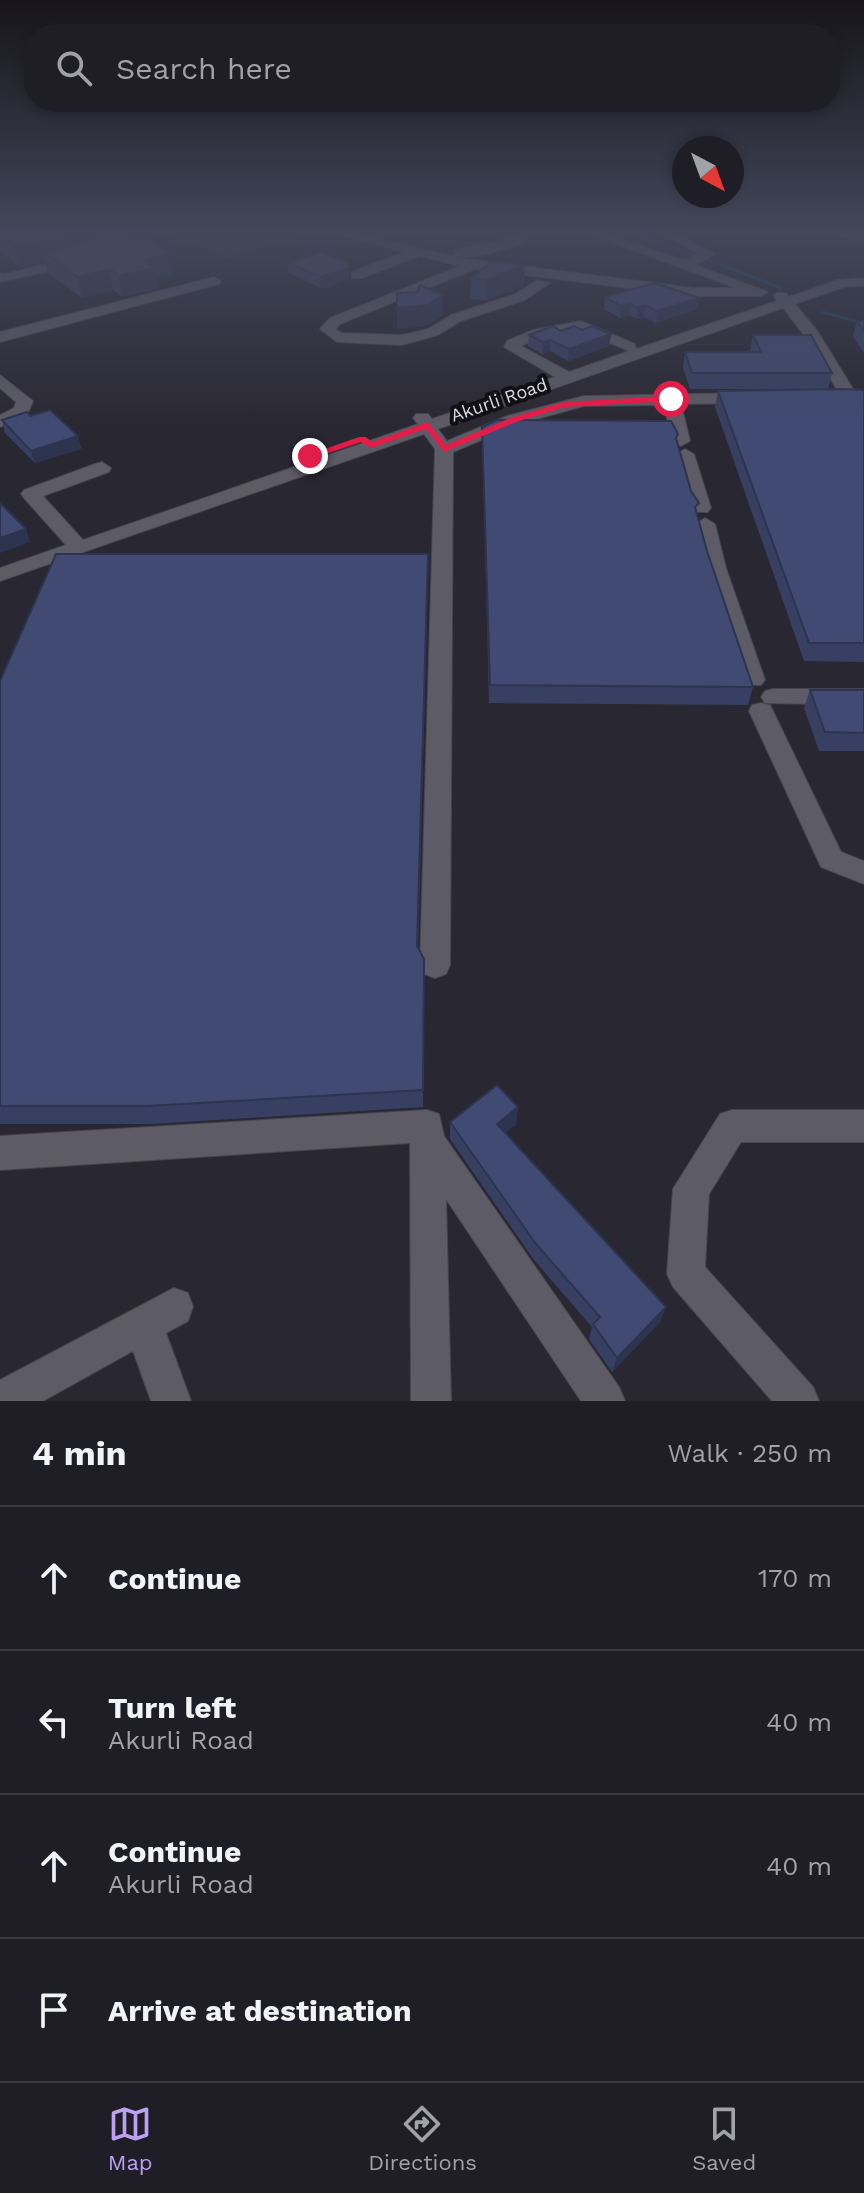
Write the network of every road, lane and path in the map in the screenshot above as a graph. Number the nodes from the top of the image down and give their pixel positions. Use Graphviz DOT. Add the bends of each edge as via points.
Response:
graph roads {
  1 [pos="148,298"];
  2 [pos="391,298"];
  3 [pos="517,298"];
  4 [pos="761,298"];
  5 [pos="775,298"];
  6 [pos="785,298"];
  7 [pos="779,300"];
  8 [pos="679,303"];
  9 [pos="482,312"];
  10 [pos="715,314"];
  11 [pos="0,337"];
  12 [pos="639,346"];
  13 [pos="561,374"];
  14 [pos="0,380"];
  15 [pos="850,397"];
  16 [pos="761,398"];
  17 [pos="671,399"];
  18 [pos="0,422"];
  19 [pos="425,422"];
  20 [pos="444,449"];
  21 [pos="102,468"];
  22 [pos="74,543"];
  23 [pos="9,566"];
  24 [pos="753,680"];
  25 [pos="864,697"];
  26 [pos="864,873"];
  27 [pos="435,965"];
  28 [pos="864,1126"];
  29 [pos="427,1140"];
  30 [pos="0,1153"];
  31 [pos="3,1401"];
  32 [pos="171,1401"];
  33 [pos="431,1401"];
  34 [pos="605,1401"];
  35 [pos="799,1401"];
  1 -- 11 [label="street"];
  2 -- 9 [label="street" via="335,321 328,329 337,337 402,340"];
  3 -- 9 [label="street"];
  4 -- 7 [label="street"];
  5 -- 7 [label="street"];
  6 -- 7 [label="street, Akurli Road"];
  7 -- 10 [label="street, Akurli Road"];
  7 -- 15 [label="street"];
  8 -- 10 [label="street"];
  9 -- 12 [label="street" via="544,328 577,319 603,323"];
  10 -- 12 [label="street, Akurli Road"];
  10 -- 12 [label="street, Akurli Road" via="670,328"];
  12 -- 13 [label="street, Akurli Road"];
  12 -- 13 [label="street" via="581,325 512,344"];
  13 -- 19 [label="street, Akurli Road"];
  14 -- 18 [label="street" via="25,401 21,411"];
  16 -- 17 [label="street"];
  17 -- 20 [label="street" via="564,405"];
  17 -- 24 [label="street" via="716,568"];
  19 -- 20 [label="street"];
  19 -- 22 [label="street, Akurli Road"];
  20 -- 27 [label="street"];
  21 -- 22 [label="street" via="31,494"];
  22 -- 23 [label="street, Akurli Road"];
  25 -- 26 [label="street" via="767,704 831,859"];
  28 -- 35 [label="street" via="732,1126 691,1189 686,1274"];
  29 -- 30 [label="street" via="427,1126"];
  29 -- 33 [label="street"];
  29 -- 34 [label="street"];
  31 -- 32 [label="street" via="159,1316"];
}
